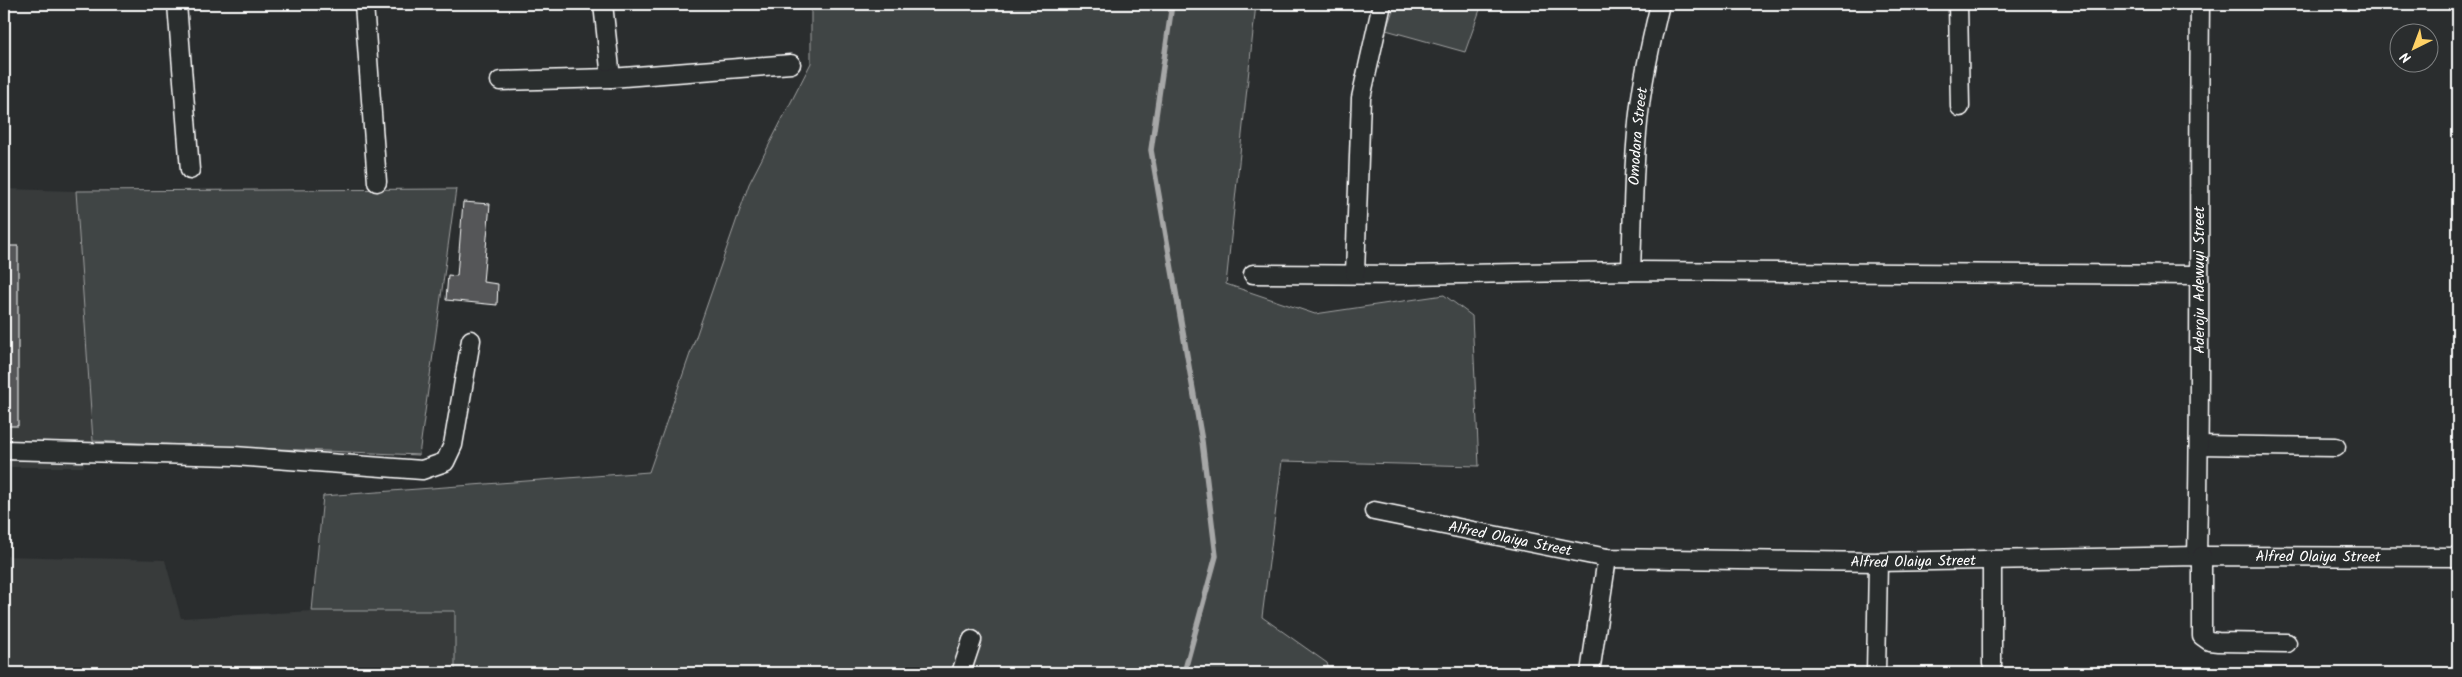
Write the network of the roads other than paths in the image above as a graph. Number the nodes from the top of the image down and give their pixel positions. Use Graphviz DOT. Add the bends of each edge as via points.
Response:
graph roads {
  1 [pos="178,4"];
  2 [pos="364,4"];
  3 [pos="603,4"];
  4 [pos="1382,4"];
  5 [pos="1660,4"];
  6 [pos="1958,4"];
  7 [pos="2200,4"];
  8 [pos="791,64"];
  9 [pos="611,78"];
  10 [pos="500,81"];
  11 [pos="1960,107"];
  12 [pos="190,170"];
  13 [pos="377,182"];
  14 [pos="1631,270"];
  15 [pos="1253,274"];
  16 [pos="1355,274"];
  17 [pos="2197,274"];
  18 [pos="471,340"];
  19 [pos="2199,445"];
  20 [pos="2336,447"];
  21 [pos="4,450"];
  22 [pos="1374,511"];
  23 [pos="2199,556"];
  24 [pos="2458,557"];
  25 [pos="1607,558"];
  26 [pos="1992,560"];
  27 [pos="1878,562"];
  28 [pos="972,640"];
  29 [pos="2287,643"];
  30 [pos="1992,664"];
  31 [pos="960,673"];
  32 [pos="1590,673"];
  33 [pos="1876,673"];
  1 -- 12 [label="street"];
  2 -- 13 [label="street"];
  3 -- 9 [label="street"];
  4 -- 16 [label="street" via="1361,98"];
  5 -- 14 [label="street, Omodara Street" via="1647,55 1634,159"];
  6 -- 11 [label="street"];
  7 -- 17 [label="street, Aderoju Adewuyi Street"];
  8 -- 9 [label="street"];
  9 -- 10 [label="street"];
  14 -- 16 [label="street"];
  14 -- 17 [label="street"];
  15 -- 16 [label="street"];
  17 -- 19 [label="street, Aderoju Adewuyi Street"];
  18 -- 21 [label="street" via="453,446 445,462 422,470 234,456"];
  19 -- 20 [label="street"];
  19 -- 23 [label="street, Aderoju Adewuyi Street"];
  22 -- 25 [label="street, Alfred Olaiya Street"];
  23 -- 24 [label="street, Alfred Olaiya Street"];
  23 -- 26 [label="street, Alfred Olaiya Street"];
  23 -- 29 [label="street, Aderoju Adewuyi Street" via="2202,636 2218,642"];
  25 -- 27 [label="street, Alfred Olaiya Street"];
  25 -- 32 [label="street"];
  26 -- 27 [label="street, Alfred Olaiya Street"];
  26 -- 30 [label="street"];
  27 -- 33 [label="street"];
  28 -- 31 [label="street"];
}
